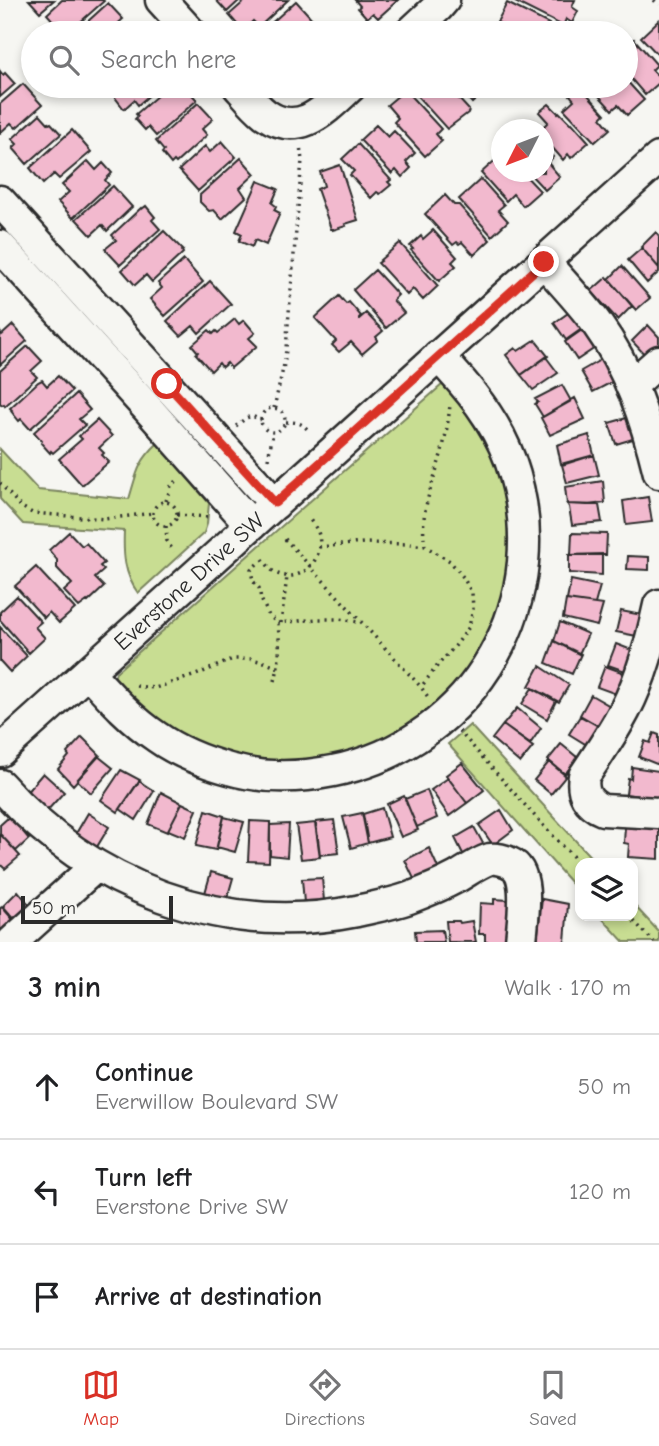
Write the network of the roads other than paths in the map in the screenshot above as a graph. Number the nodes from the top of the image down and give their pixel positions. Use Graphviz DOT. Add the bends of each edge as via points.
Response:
graph roads {
  1 [pos="161,0"];
  2 [pos="444,0"];
  3 [pos="180,21"];
  4 [pos="423,21"];
  5 [pos="249,98"];
  6 [pos="338,98"];
  7 [pos="659,158"];
  8 [pos="0,201"];
  9 [pos="0,246"];
  10 [pos="544,262"];
  11 [pos="61,267"];
  12 [pos="38,288"];
  13 [pos="438,356"];
  14 [pos="659,361"];
  15 [pos="631,386"];
  16 [pos="659,473"];
  17 [pos="275,503"];
  18 [pos="251,525"];
  19 [pos="659,605"];
  20 [pos="88,672"];
  21 [pos="0,751"];
  22 [pos="0,785"];
  23 [pos="659,813"];
  24 [pos="96,866"];
  25 [pos="12,942"];
  26 [pos="521,942"];
  1 -- 3 [label="street"];
  2 -- 4 [label="street"];
  5 -- 6 [label="street" via="277,121 297,123 320,114"];
  7 -- 10 [label="street, Everstone Drive SW"];
  8 -- 11 [label="street"];
  9 -- 12 [label="street"];
  10 -- 13 [label="street, Everstone Drive SW"];
  10 -- 15 [label="street" via="597,324"];
  11 -- 12 [label="street"];
  11 -- 17 [label="street"];
  12 -- 18 [label="street"];
  13 -- 17 [label="street, Everstone Drive SW"];
  13 -- 20 [label="street" via="469,390 498,433 517,484 523,529 520,583 507,631 476,683 446,716 374,761 317,775 267,777 205,762 178,750 128,715"];
  14 -- 15 [label="street"];
  15 -- 16 [label="street"];
  17 -- 18 [label="street, Everstone Drive SW"];
  18 -- 20 [label="street, Everstone Drive SW"];
  19 -- 23 [label="street" via="637,683 583,782 589,802 603,810"];
  20 -- 21 [label="street, Everstone Drive SW"];
  22 -- 24 [label="street" via="37,822"];
  24 -- 25 [label="street"];
  24 -- 26 [label="street" via="139,888 192,906 225,914 304,918 406,899 490,859 500,860 518,867 524,884"];
}
